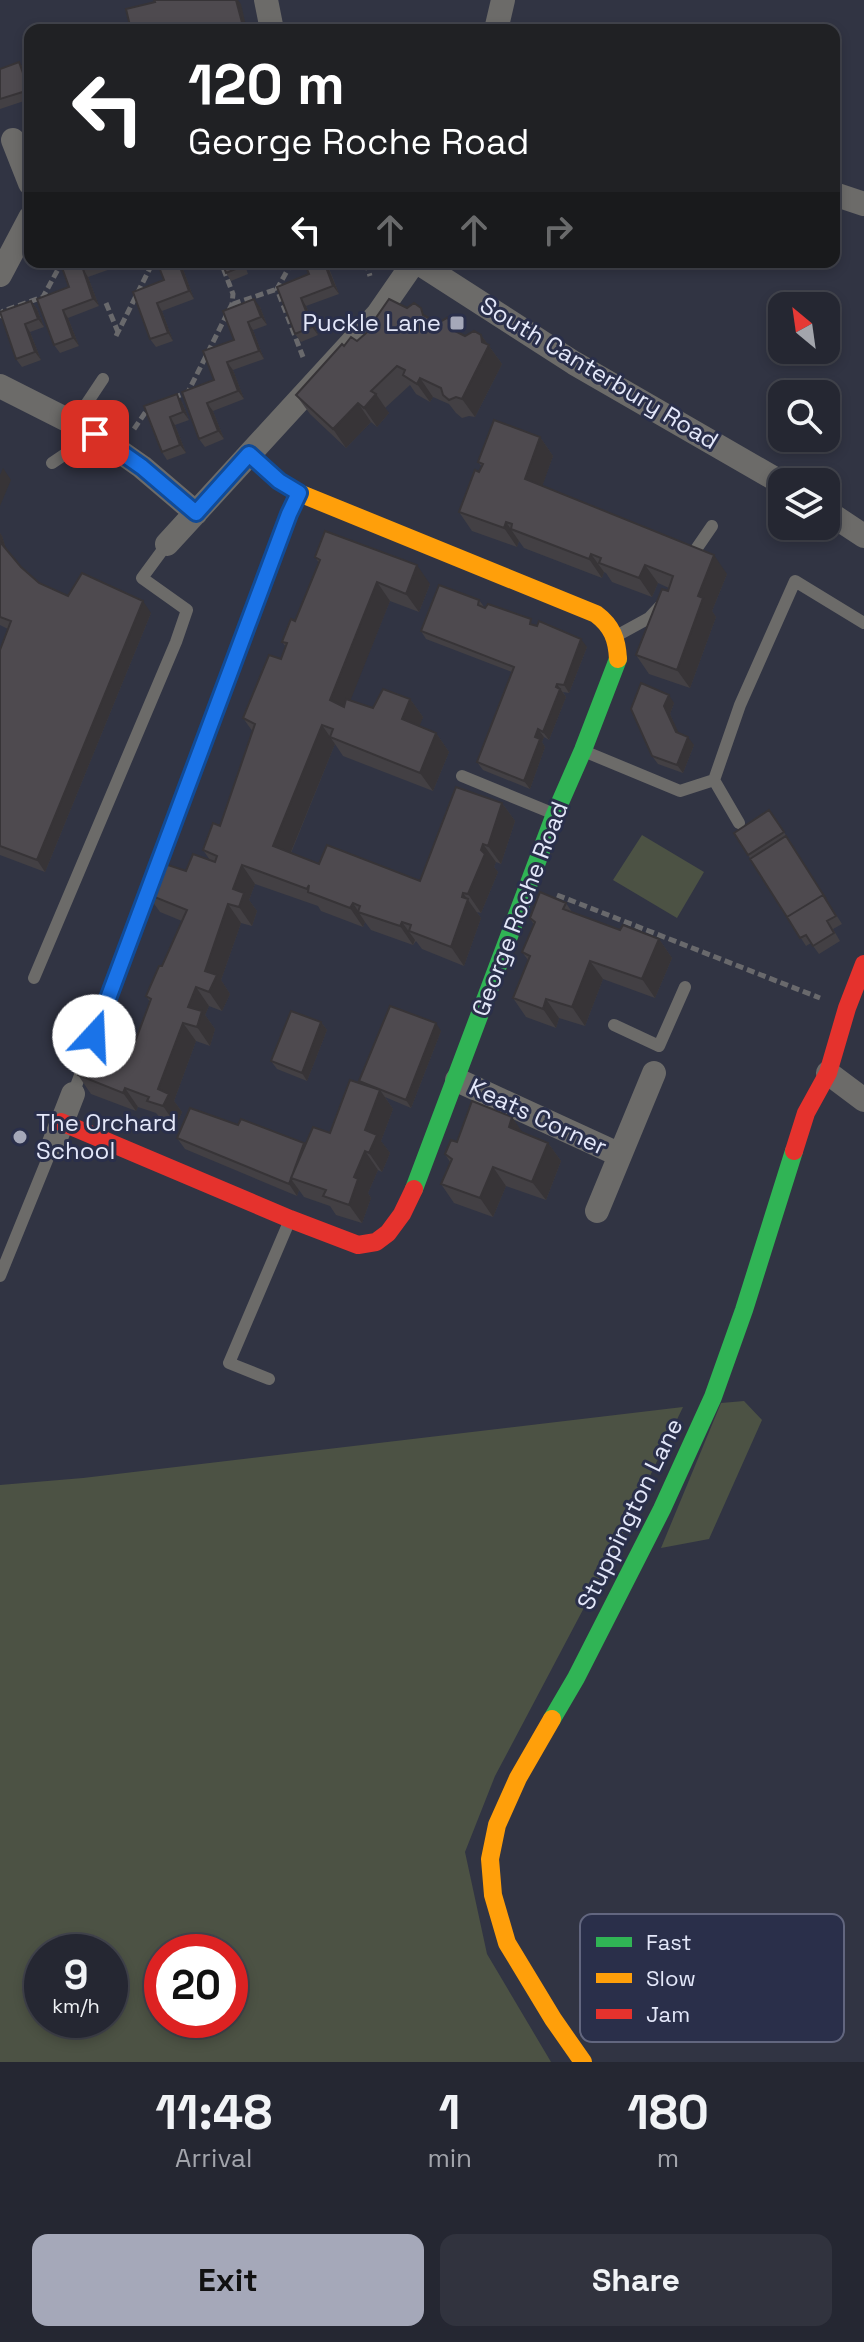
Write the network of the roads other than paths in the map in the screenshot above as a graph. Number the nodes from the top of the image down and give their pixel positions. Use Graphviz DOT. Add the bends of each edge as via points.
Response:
graph roads {
  1 [pos="266,0"];
  2 [pos="503,0"];
  3 [pos="271,24"];
  4 [pos="497,24"];
  5 [pos="13,140"];
  6 [pos="24,168"];
  7 [pos="840,196"];
  8 [pos="864,204"];
  9 [pos="24,229"];
  10 [pos="420,268"];
  11 [pos="430,268"];
  12 [pos="0,275"];
  13 [pos="103,379"];
  14 [pos="0,386"];
  15 [pos="86,430"];
  16 [pos="249,454"];
  17 [pos="52,463"];
  18 [pos="768,475"];
  19 [pos="299,493"];
  20 [pos="196,513"];
  21 [pos="840,520"];
  22 [pos="712,526"];
  23 [pos="864,536"];
  24 [pos="167,544"];
  25 [pos="679,578"];
  26 [pos="671,590"];
  27 [pos="864,623"];
  28 [pos="615,636"];
  29 [pos="583,750"];
  30 [pos="462,776"];
  31 [pos="714,780"];
  32 [pos="555,814"];
  33 [pos="739,823"];
  34 [pos="864,964"];
  35 [pos="34,978"];
  36 [pos="685,987"];
  37 [pos="614,1025"];
  38 [pos="659,1046"];
  39 [pos="654,1073"];
  40 [pos="828,1073"];
  41 [pos="457,1080"];
  42 [pos="73,1094"];
  43 [pos="864,1100"];
  44 [pos="61,1122"];
  45 [pos="52,1148"];
  46 [pos="620,1155"];
  47 [pos="597,1211"];
  48 [pos="290,1219"];
  49 [pos="0,1276"];
  50 [pos="269,1379"];
  51 [pos="583,2062"];
  1 -- 3 [label="street"];
  2 -- 4 [label="street"];
  5 -- 6 [label="street"];
  7 -- 8 [label="street"];
  9 -- 12 [label="street"];
  10 -- 16 [label="street"];
  11 -- 18 [label="street, South Canterbury Road" via="574,363"];
  13 -- 15 [label="lane" via="85,406"];
  14 -- 15 [label="street"];
  15 -- 17 [label="lane"];
  15 -- 20 [label="street" via="142,467"];
  16 -- 19 [label="street"];
  16 -- 20 [label="street"];
  19 -- 28 [label="street" via="585,610 603,620"];
  19 -- 42 [label="lane"];
  20 -- 24 [label="street"];
  21 -- 23 [label="street"];
  22 -- 25 [label="lane"];
  24 -- 35 [label="lane" via="142,578 187,610"];
  26 -- 28 [label="lane" via="649,618"];
  27 -- 31 [label="lane" via="795,581 740,705"];
  28 -- 29 [label="street, George Roche Road" via="618,659"];
  29 -- 31 [label="lane" via="680,791"];
  29 -- 32 [label="street, George Roche Road"];
  30 -- 32 [label="lane"];
  31 -- 33 [label="lane"];
  32 -- 41 [label="street, George Roche Road"];
  34 -- 40 [label="street, Stuppington Lane"];
  36 -- 38 [label="lane"];
  37 -- 38 [label="lane"];
  38 -- 39 [label="lane"];
  39 -- 46 [label="street, Keats Corner"];
  40 -- 43 [label="street"];
  40 -- 51 [label="street, Stuppington Lane" via="806,1113 713,1397 662,1509 497,1825 490,1859 493,1895 507,1943"];
  41 -- 46 [label="street, Keats Corner"];
  41 -- 48 [label="street, George Roche Road" via="415,1188 388,1233 358,1245"];
  42 -- 44 [label="street"];
  44 -- 45 [label="street"];
  44 -- 48 [label="street, George Roche Road"];
  45 -- 49 [label="lane"];
  46 -- 47 [label="street, Keats Corner"];
  48 -- 50 [label="lane" via="229,1363"];
}
